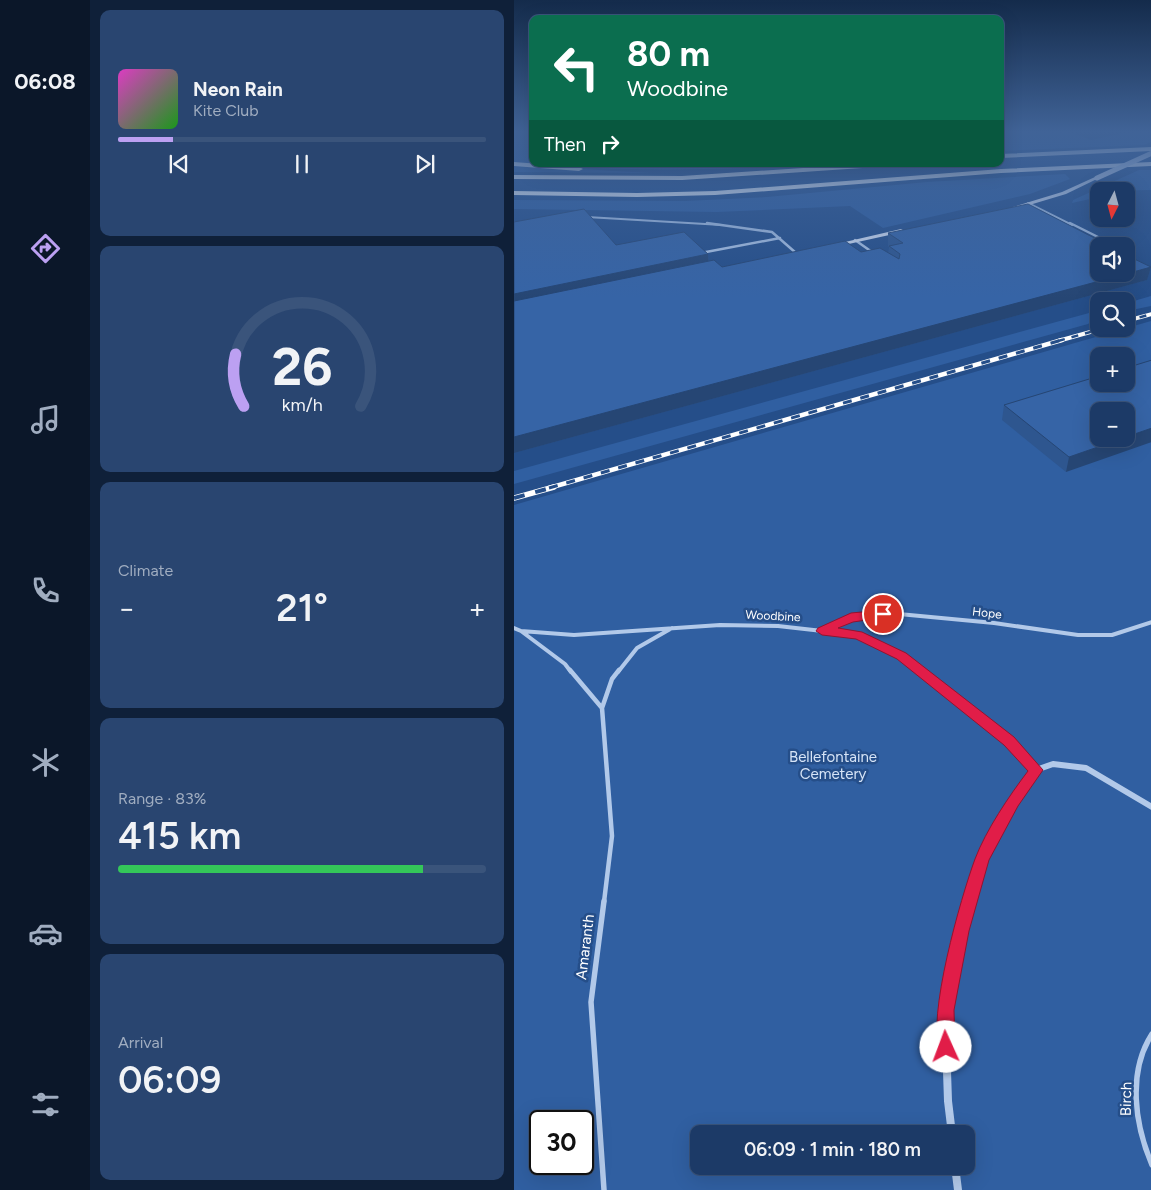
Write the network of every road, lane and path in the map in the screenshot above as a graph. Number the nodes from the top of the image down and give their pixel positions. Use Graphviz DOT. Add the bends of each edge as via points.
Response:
graph roads {
  1 [pos="577,187"];
  2 [pos="622,187"];
  3 [pos="804,187"];
  4 [pos="1079,187"];
  5 [pos="514,195"];
  6 [pos="1028,204"];
  7 [pos="1007,208"];
  8 [pos="585,216"];
  9 [pos="912,228"];
  10 [pos="1097,237"];
  11 [pos="780,238"];
  12 [pos="855,240"];
  13 [pos="830,246"];
  14 [pos="804,251"];
  15 [pos="706,252"];
  16 [pos="796,253"];
  17 [pos="786,255"];
  18 [pos="876,255"];
  19 [pos="1151,622"];
  20 [pos="672,627"];
  21 [pos="514,628"];
  22 [pos="521,631"];
  23 [pos="822,631"];
  24 [pos="602,708"];
  25 [pos="1036,770"];
  26 [pos="1151,807"];
  27 [pos="1151,1034"];
  28 [pos="951,1125"];
  29 [pos="1151,1165"];
  30 [pos="956,1175"];
  31 [pos="604,1190"];
  32 [pos="958,1190"];
  1 -- 2 [label="highway"];
  3 -- 5 [label="highway" via="715,193"];
  4 -- 6 [label="street, bridge"];
  6 -- 7 [label="street"];
  6 -- 10 [label="lane"];
  8 -- 11 [label="lane" via="718,224 772,232"];
  9 -- 12 [label="street"];
  11 -- 15 [label="lane"];
  11 -- 16 [label="lane"];
  12 -- 13 [label="street"];
  12 -- 18 [label="lane"];
  14 -- 16 [label="street"];
  16 -- 17 [label="street"];
  19 -- 23 [label="lane, Hope" via="1112,635 1078,635 899,614 851,618"];
  20 -- 22 [label="lane, Woodbine" via="574,634"];
  20 -- 23 [label="lane, Woodbine" via="720,624"];
  20 -- 24 [label="lane, Amaranth" via="637,648 612,679"];
  21 -- 22 [label="lane, Woodbine"];
  22 -- 24 [label="lane" via="566,664"];
  23 -- 25 [label="lane, Woodbine" via="858,635 902,656 1009,741"];
  24 -- 31 [label="lane, Amaranth" via="612,836 591,1002"];
  25 -- 26 [label="street" via="1053,764 1086,768"];
  25 -- 28 [label="street" via="1012,802 982,859 962,931 945,1010"];
  27 -- 29 [label="lane, Birch" via="1146,1041 1137,1087 1139,1128"];
  30 -- 32 [label="street"];
}
